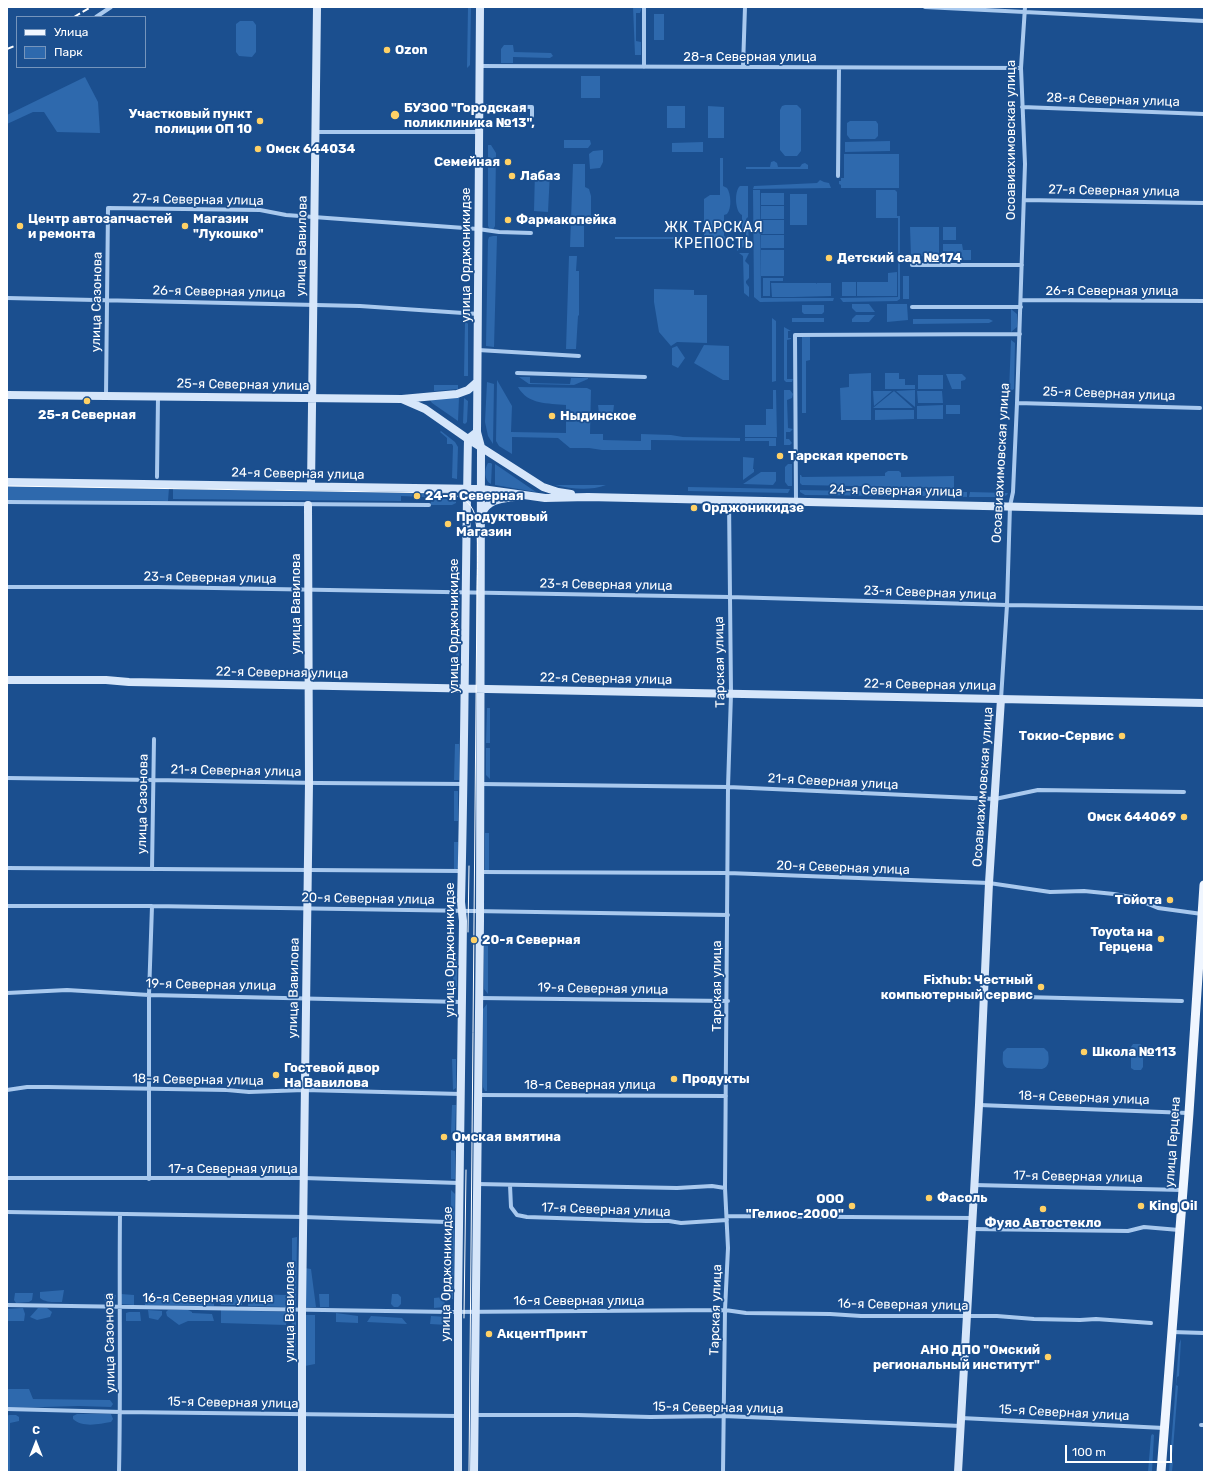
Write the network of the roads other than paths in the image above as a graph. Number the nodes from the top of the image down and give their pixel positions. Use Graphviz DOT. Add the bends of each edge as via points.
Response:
graph roads {
  1 [pos="111,7"];
  2 [pos="317,7"];
  3 [pos="480,7"];
  4 [pos="644,7"];
  5 [pos="745,7"];
  6 [pos="925,7"];
  7 [pos="1025,9"];
  8 [pos="98,16"];
  9 [pos="1204,21"];
  10 [pos="479,66"];
  11 [pos="644,67"];
  12 [pos="743,68"];
  13 [pos="839,68"];
  14 [pos="1021,68"];
  15 [pos="479,106"];
  16 [pos="1022,107"];
  17 [pos="1204,114"];
  18 [pos="532,116"];
  19 [pos="315,132"];
  20 [pos="479,132"];
  21 [pos="838,176"];
  22 [pos="1024,200"];
  23 [pos="1204,203"];
  24 [pos="108,208"];
  25 [pos="314,217"];
  26 [pos="478,229"];
  27 [pos="531,233"];
  28 [pos="912,265"];
  29 [pos="1022,265"];
  30 [pos="7,298"];
  31 [pos="107,300"];
  32 [pos="1021,300"];
  33 [pos="1204,301"];
  34 [pos="313,304"];
  35 [pos="912,307"];
  36 [pos="1021,307"];
  37 [pos="478,314"];
  38 [pos="1020,334"];
  39 [pos="478,350"];
  40 [pos="579,356"];
  41 [pos="517,373"];
  42 [pos="645,377"];
  43 [pos="477,382"];
  44 [pos="7,395"];
  45 [pos="106,396"];
  46 [pos="158,397"];
  47 [pos="312,398"];
  48 [pos="402,399"];
  49 [pos="1017,403"];
  50 [pos="1200,408"];
  51 [pos="477,432"];
  52 [pos="468,439"];
  53 [pos="481,447"];
  54 [pos="157,477"];
  55 [pos="7,482"];
  56 [pos="311,486"];
  57 [pos="467,489"];
  58 [pos="482,489"];
  59 [pos="521,496"];
  60 [pos="588,497"];
  61 [pos="729,500"];
  62 [pos="796,501"];
  63 [pos="7,502"];
  64 [pos="308,505"];
  65 [pos="430,506"];
  66 [pos="1010,506"];
  67 [pos="1204,511"];
  68 [pos="482,513"];
  69 [pos="7,587"];
  70 [pos="307,590"];
  71 [pos="466,593"];
  72 [pos="481,593"];
  73 [pos="729,597"];
  74 [pos="1007,605"];
  75 [pos="1204,608"];
  76 [pos="7,680"];
  77 [pos="308,685"];
  78 [pos="465,689"];
  79 [pos="481,689"];
  80 [pos="731,694"];
  81 [pos="1001,699"];
  82 [pos="1204,703"];
  83 [pos="154,739"];
  84 [pos="7,778"];
  85 [pos="154,780"];
  86 [pos="309,783"];
  87 [pos="464,784"];
  88 [pos="480,784"];
  89 [pos="728,787"];
  90 [pos="1184,792"];
  91 [pos="995,799"];
  92 [pos="7,868"];
  93 [pos="152,869"];
  94 [pos="307,869"];
  95 [pos="462,871"];
  96 [pos="480,872"];
  97 [pos="728,873"];
  98 [pos="989,883"];
  99 [pos="1204,886"];
  100 [pos="7,906"];
  101 [pos="152,906"];
  102 [pos="306,908"];
  103 [pos="461,910"];
  104 [pos="480,911"];
  105 [pos="1202,914"];
  106 [pos="728,915"];
  107 [pos="7,993"];
  108 [pos="150,995"];
  109 [pos="984,996"];
  110 [pos="306,998"];
  111 [pos="479,998"];
  112 [pos="1182,1000"];
  113 [pos="728,1001"];
  114 [pos="1200,1001"];
  115 [pos="462,1002"];
  116 [pos="150,1088"];
  117 [pos="7,1090"];
  118 [pos="304,1090"];
  119 [pos="461,1094"];
  120 [pos="478,1095"];
  121 [pos="726,1096"];
  122 [pos="979,1105"];
  123 [pos="1189,1113"];
  124 [pos="7,1178"];
  125 [pos="304,1178"];
  126 [pos="149,1179"];
  127 [pos="460,1183"];
  128 [pos="477,1184"];
  129 [pos="510,1185"];
  130 [pos="974,1185"];
  131 [pos="725,1188"];
  132 [pos="1182,1190"];
  133 [pos="7,1212"];
  134 [pos="120,1214"];
  135 [pos="303,1217"];
  136 [pos="727,1218"];
  137 [pos="972,1218"];
  138 [pos="446,1222"];
  139 [pos="971,1229"];
  140 [pos="1180,1230"];
  141 [pos="7,1305"];
  142 [pos="119,1307"];
  143 [pos="302,1308"];
  144 [pos="725,1310"];
  145 [pos="458,1311"];
  146 [pos="477,1311"];
  147 [pos="967,1317"];
  148 [pos="1151,1323"];
  149 [pos="1172,1332"];
  150 [pos="1204,1334"];
  151 [pos="7,1409"];
  152 [pos="120,1412"];
  153 [pos="302,1414"];
  154 [pos="474,1415"];
  155 [pos="458,1416"];
  156 [pos="724,1416"];
  157 [pos="961,1422"];
  158 [pos="1165,1428"];
  159 [pos="119,1472"];
  160 [pos="302,1472"];
  161 [pos="458,1472"];
  162 [pos="474,1472"];
  163 [pos="723,1472"];
  164 [pos="958,1472"];
  165 [pos="1161,1472"];
  1 -- 8 [label="street"];
  2 -- 19 [label="main road, улица Вавилова"];
  3 -- 10 [label="main road, улица Орджоникидзе"];
  4 -- 11 [label="street"];
  5 -- 12 [label="street"];
  6 -- 7 [label="street"];
  7 -- 9 [label="street"];
  7 -- 14 [label="street, Осоавиахимовская улица"];
  10 -- 11 [label="street, 28-я Северная улица"];
  10 -- 15 [label="main road, улица Орджоникидзе"];
  11 -- 12 [label="street, 28-я Северная улица"];
  12 -- 13 [label="street, 28-я Северная улица"];
  13 -- 14 [label="street, 28-я Северная улица"];
  13 -- 21 [label="street"];
  14 -- 16 [label="street, Осоавиахимовская улица"];
  15 -- 18 [label="street" via="532,107"];
  15 -- 20 [label="main road, улица Орджоникидзе"];
  16 -- 17 [label="street, 28-я Северная улица"];
  16 -- 22 [label="street, Осоавиахимовская улица"];
  19 -- 20 [label="street"];
  19 -- 25 [label="main road, улица Вавилова"];
  20 -- 26 [label="main road, улица Орджоникидзе"];
  22 -- 23 [label="street, 27-я Северная улица"];
  22 -- 29 [label="street, Осоавиахимовская улица"];
  24 -- 25 [label="street, 27-я Северная улица" via="260,210"];
  24 -- 31 [label="street, улица Сазонова"];
  25 -- 26 [label="street, 27-я Северная улица"];
  25 -- 34 [label="main road, улица Вавилова"];
  26 -- 27 [label="street, 27-я Северная улица"];
  26 -- 37 [label="main road, улица Орджоникидзе"];
  28 -- 29 [label="street"];
  29 -- 32 [label="street, Осоавиахимовская улица"];
  30 -- 31 [label="street, 26-я Северная улица"];
  31 -- 34 [label="street, 26-я Северная улица"];
  31 -- 45 [label="street, улица Сазонова"];
  32 -- 33 [label="street, 26-я Северная улица"];
  32 -- 36 [label="street, Осоавиахимовская улица"];
  34 -- 37 [label="street, 26-я Северная улица"];
  34 -- 47 [label="main road, улица Вавилова"];
  35 -- 36 [label="street"];
  36 -- 38 [label="street, Осоавиахимовская улица"];
  37 -- 39 [label="main road, улица Орджоникидзе"];
  38 -- 49 [label="street, Осоавиахимовская улица"];
  38 -- 62 [label="street" via="795,335"];
  39 -- 40 [label="street"];
  39 -- 43 [label="main road, улица Орджоникидзе"];
  41 -- 42 [label="street"];
  43 -- 48 [label="main road" via="468,390 457,394"];
  43 -- 51 [label="main road, улица Орджоникидзе"];
  44 -- 45 [label="main road, 25-я Северная улица"];
  45 -- 46 [label="main road, 25-я Северная улица"];
  46 -- 47 [label="main road, 25-я Северная улица"];
  46 -- 54 [label="street"];
  47 -- 48 [label="main road, 25-я Северная улица"];
  47 -- 56 [label="main road, улица Вавилова"];
  48 -- 52 [label="main road, 25-я Северная улица" via="425,409"];
  49 -- 50 [label="street, 25-я Северная улица"];
  49 -- 66 [label="street, Осоавиахимовская улица" via="1013,492"];
  51 -- 52 [label="main road"];
  51 -- 53 [label="main road, улица Орджоникидзе"];
  52 -- 53 [label="main road, 24-я Северная улица"];
  52 -- 57 [label="main road, улица Орджоникидзе"];
  53 -- 58 [label="main road, улица Орджоникидзе"];
  53 -- 60 [label="main road, 24-я Северная улица" via="543,487"];
  55 -- 56 [label="main road, 24-я Северная улица"];
  56 -- 57 [label="main road, 24-я Северная улица"];
  57 -- 58 [label="main road, 24-я Северная улица"];
  57 -- 71 [label="main road, улица Орджоникидзе"];
  58 -- 59 [label="main road, 24-я Северная улица"];
  58 -- 68 [label="main road, улица Орджоникидзе"];
  59 -- 60 [label="main road, 24-я Северная улица" via="557,499"];
  59 -- 68 [label="main road" via="494,501 486,506"];
  60 -- 61 [label="main road, 24-я Северная улица"];
  61 -- 62 [label="main road, 24-я Северная улица"];
  61 -- 73 [label="street, Тарская улица"];
  62 -- 66 [label="main road, 24-я Северная улица"];
  63 -- 64 [label="street"];
  64 -- 65 [label="street"];
  64 -- 70 [label="main road, улица Вавилова"];
  66 -- 67 [label="main road, 24-я Северная улица"];
  66 -- 74 [label="street, Осоавиахимовская улица"];
  68 -- 72 [label="main road, улица Орджоникидзе"];
  69 -- 70 [label="street, 23-я Северная улица"];
  70 -- 71 [label="street, 23-я Северная улица"];
  70 -- 77 [label="main road, улица Вавилова"];
  71 -- 72 [label="street, 23-я Северная улица"];
  71 -- 78 [label="main road, улица Орджоникидзе"];
  72 -- 73 [label="street, 23-я Северная улица"];
  72 -- 79 [label="main road, улица Орджоникидзе"];
  73 -- 74 [label="street, 23-я Северная улица"];
  73 -- 80 [label="street, Тарская улица"];
  74 -- 75 [label="street, 23-я Северная улица"];
  74 -- 81 [label="street, Осоавиахимовская улица"];
  76 -- 77 [label="main road, 22-я Северная улица"];
  77 -- 78 [label="main road, 22-я Северная улица"];
  77 -- 86 [label="main road, улица Вавилова"];
  78 -- 79 [label="main road, 22-я Северная улица"];
  78 -- 87 [label="main road, улица Орджоникидзе"];
  79 -- 80 [label="main road, 22-я Северная улица"];
  79 -- 88 [label="main road, улица Орджоникидзе"];
  80 -- 81 [label="main road, 22-я Северная улица"];
  80 -- 89 [label="street, Тарская улица"];
  81 -- 82 [label="main road, 22-я Северная улица"];
  81 -- 91 [label="main road, Осоавиахимовская улица"];
  83 -- 85 [label="street, улица Сазонова"];
  84 -- 85 [label="street, 21-я Северная улица"];
  85 -- 86 [label="street, 21-я Северная улица"];
  85 -- 93 [label="street, улица Сазонова"];
  86 -- 87 [label="street, 21-я Северная улица"];
  86 -- 94 [label="main road, улица Вавилова"];
  87 -- 95 [label="main road, улица Орджоникидзе"];
  88 -- 89 [label="street, 21-я Северная улица"];
  88 -- 96 [label="main road, улица Орджоникидзе"];
  89 -- 91 [label="street, 21-я Северная улица"];
  89 -- 97 [label="street, Тарская улица"];
  90 -- 91 [label="street, 21-я Северная улица" via="1038,790"];
  91 -- 98 [label="main road, Осоавиахимовская улица"];
  92 -- 93 [label="street"];
  93 -- 94 [label="street"];
  94 -- 95 [label="street"];
  94 -- 102 [label="main road, улица Вавилова"];
  95 -- 103 [label="main road, улица Орджоникидзе"];
  96 -- 97 [label="street, 20-я Северная улица"];
  96 -- 104 [label="main road, улица Орджоникидзе"];
  97 -- 98 [label="street, 20-я Северная улица"];
  97 -- 106 [label="street, Тарская улица"];
  98 -- 105 [label="street, 20-я Северная улица" via="1050,892 1084,891 1114,894 1131,897 1158,908"];
  98 -- 109 [label="main road, Осоавиахимовская улица"];
  99 -- 105 [label="main road, улица Герцена"];
  100 -- 101 [label="street, 20-я Северная улица"];
  101 -- 102 [label="street, 20-я Северная улица"];
  101 -- 108 [label="street"];
  102 -- 103 [label="street, 20-я Северная улица"];
  102 -- 110 [label="main road, улица Вавилова"];
  103 -- 104 [label="street, 20-я Северная улица"];
  103 -- 115 [label="main road, улица Орджоникидзе"];
  104 -- 106 [label="street, 20-я Северная улица"];
  104 -- 111 [label="main road, улица Орджоникидзе"];
  105 -- 114 [label="main road, улица Герцена"];
  106 -- 113 [label="street, Тарская улица"];
  107 -- 108 [label="street, 19-я Северная улица" via="67,990"];
  108 -- 110 [label="street, 19-я Северная улица"];
  108 -- 116 [label="street"];
  109 -- 112 [label="street"];
  109 -- 122 [label="main road, Осоавиахимовская улица"];
  110 -- 115 [label="street, 19-я Северная улица"];
  110 -- 118 [label="main road, улица Вавилова"];
  111 -- 113 [label="street, 19-я Северная улица"];
  111 -- 120 [label="main road, улица Орджоникидзе"];
  113 -- 121 [label="street, Тарская улица"];
  114 -- 123 [label="main road, улица Герцена"];
  115 -- 119 [label="main road, улица Орджоникидзе"];
  116 -- 117 [label="street, 18-я Северная улица" via="26,1087"];
  116 -- 118 [label="street, 18-я Северная улица" via="249,1092"];
  116 -- 126 [label="street"];
  118 -- 119 [label="street, 18-я Северная улица"];
  118 -- 125 [label="main road, улица Вавилова"];
  119 -- 127 [label="main road, улица Орджоникидзе"];
  120 -- 121 [label="street, 18-я Северная улица"];
  120 -- 128 [label="main road, улица Орджоникидзе"];
  121 -- 131 [label="street, Тарская улица"];
  122 -- 123 [label="street, 18-я Северная улица"];
  122 -- 130 [label="main road, Осоавиахимовская улица"];
  123 -- 132 [label="main road, улица Герцена"];
  124 -- 126 [label="street, 17-я Северная улица"];
  125 -- 126 [label="street, 17-я Северная улица"];
  125 -- 127 [label="street, 17-я Северная улица"];
  125 -- 135 [label="main road, улица Вавилова"];
  127 -- 145 [label="main road, улица Орджоникидзе"];
  128 -- 129 [label="street, 17-я Северная улица"];
  128 -- 146 [label="main road, улица Орджоникидзе"];
  129 -- 131 [label="street, 17-я Северная улица"];
  129 -- 136 [label="street, 17-я Северная улица" via="511,1207 517,1215 527,1217 660,1220 682,1223"];
  130 -- 132 [label="street, 17-я Северная улица"];
  130 -- 137 [label="main road, Осоавиахимовская улица"];
  131 -- 136 [label="street, Тарская улица"];
  132 -- 140 [label="main road, улица Герцена"];
  133 -- 134 [label="street"];
  134 -- 135 [label="street"];
  134 -- 142 [label="street, улица Сазонова"];
  135 -- 138 [label="street"];
  135 -- 143 [label="main road, улица Вавилова"];
  136 -- 137 [label="street, 17-я Северная улица"];
  136 -- 144 [label="street, Тарская улица"];
  137 -- 139 [label="main road, Осоавиахимовская улица"];
  139 -- 140 [label="street" via="1128,1231 1148,1227"];
  139 -- 147 [label="main road, Осоавиахимовская улица"];
  140 -- 149 [label="main road, улица Герцена"];
  141 -- 142 [label="street, 16-я Северная улица"];
  142 -- 143 [label="street, 16-я Северная улица"];
  142 -- 152 [label="street, улица Сазонова"];
  143 -- 145 [label="street, 16-я Северная улица"];
  143 -- 153 [label="main road, улица Вавилова"];
  144 -- 146 [label="street, 16-я Северная улица"];
  144 -- 147 [label="street, 16-я Северная улица" via="746,1313"];
  144 -- 156 [label="street, Тарская улица"];
  145 -- 146 [label="street, 16-я Северная улица"];
  145 -- 155 [label="main road, улица Орджоникидзе"];
  146 -- 154 [label="main road, улица Орджоникидзе"];
  147 -- 148 [label="street, 16-я Северная улица" via="1096,1319"];
  147 -- 157 [label="main road, Осоавиахимовская улица"];
  149 -- 150 [label="street"];
  149 -- 158 [label="main road, улица Герцена"];
  151 -- 152 [label="street, 15-я Северная улица"];
  152 -- 153 [label="street, 15-я Северная улица"];
  152 -- 159 [label="street, улица Сазонова"];
  153 -- 155 [label="street, 15-я Северная улица"];
  153 -- 160 [label="main road, улица Вавилова"];
  154 -- 156 [label="street, 15-я Северная улица"];
  154 -- 162 [label="main road, улица Орджоникидзе"];
  155 -- 161 [label="main road, улица Орджоникидзе"];
  156 -- 157 [label="street, 15-я Северная улица"];
  156 -- 163 [label="street, Тарская улица"];
  157 -- 158 [label="street, 15-я Северная улица"];
  157 -- 164 [label="main road, Осоавиахимовская улица"];
  158 -- 165 [label="main road, улица Герцена"];
}
